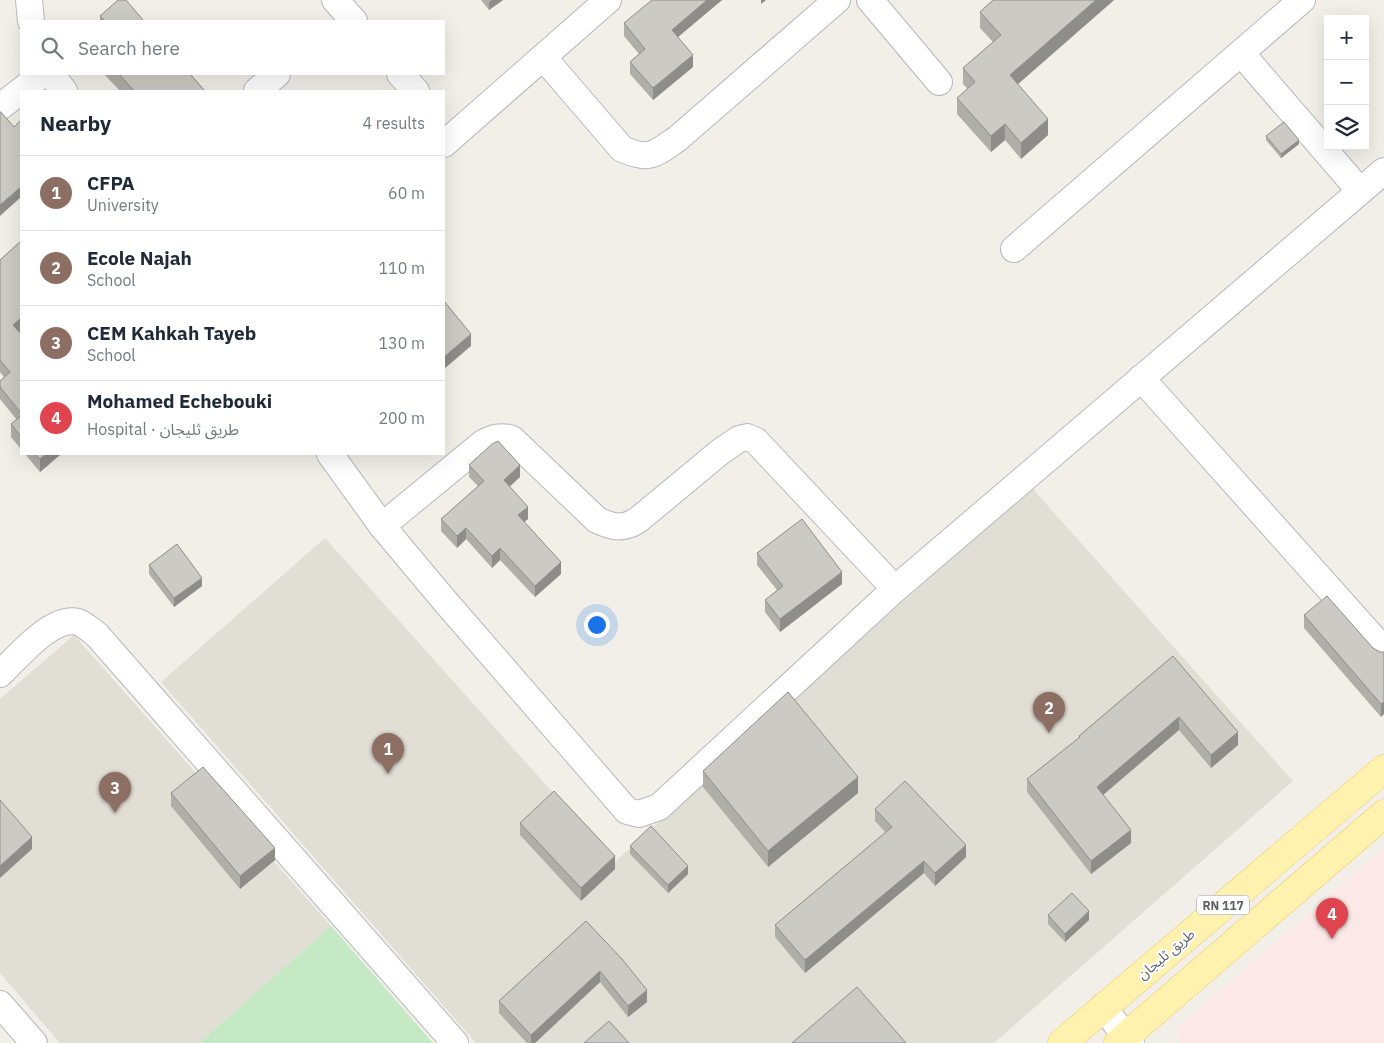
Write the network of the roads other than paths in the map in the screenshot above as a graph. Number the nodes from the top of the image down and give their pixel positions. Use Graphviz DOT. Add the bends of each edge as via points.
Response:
graph roads {
  1 [pos="29,0"];
  2 [pos="608,0"];
  3 [pos="837,0"];
  4 [pos="870,0"];
  5 [pos="1302,0"];
  6 [pos="31,20"];
  7 [pos="1241,53"];
  8 [pos="543,57"];
  9 [pos="42,75"];
  10 [pos="52,75"];
  11 [pos="276,75"];
  12 [pos="401,75"];
  13 [pos="939,82"];
  14 [pos="22,90"];
  15 [pos="63,90"];
  16 [pos="258,90"];
  17 [pos="415,90"];
  18 [pos="20,92"];
  19 [pos="0,107"];
  20 [pos="447,134"];
  21 [pos="1384,171"];
  22 [pos="1360,191"];
  23 [pos="1014,250"];
  24 [pos="1141,378"];
  25 [pos="331,455"];
  26 [pos="382,526"];
  27 [pos="895,589"];
  28 [pos="1384,650"];
  29 [pos="0,674"];
  30 [pos="1384,769"];
  31 [pos="1384,814"];
  32 [pos="0,1004"];
  33 [pos="1103,1007"];
  34 [pos="24,1040"];
  35 [pos="1125,1041"];
  36 [pos="455,1043"];
  37 [pos="1062,1043"];
  1 -- 6 [label="street"];
  2 -- 8 [label="street"];
  3 -- 8 [label="street" via="677,139 656,153 640,156 622,148"];
  4 -- 13 [label="street"];
  5 -- 7 [label="street"];
  7 -- 22 [label="street"];
  7 -- 23 [label="street"];
  8 -- 20 [label="street"];
  9 -- 14 [label="street"];
  10 -- 15 [label="street"];
  11 -- 16 [label="street"];
  12 -- 17 [label="street"];
  18 -- 19 [label="street"];
  21 -- 22 [label="street"];
  22 -- 24 [label="street"];
  24 -- 27 [label="street"];
  24 -- 28 [label="street"];
  25 -- 26 [label="street"];
  26 -- 27 [label="street" via="483,443 499,437 512,439 597,520 620,528 638,520 720,452 747,437 756,441"];
  26 -- 27 [label="street" via="627,811 639,814 659,807"];
  29 -- 36 [label="street" via="47,630 63,622 79,622 97,635"];
  30 -- 33 [label="main road, طريق ثليجان / RN 117"];
  31 -- 35 [label="main road, RN 117"];
  32 -- 34 [label="street"];
  33 -- 35 [label="street"];
  33 -- 37 [label="main road, طريق ثليجان / RN 117"];
}
